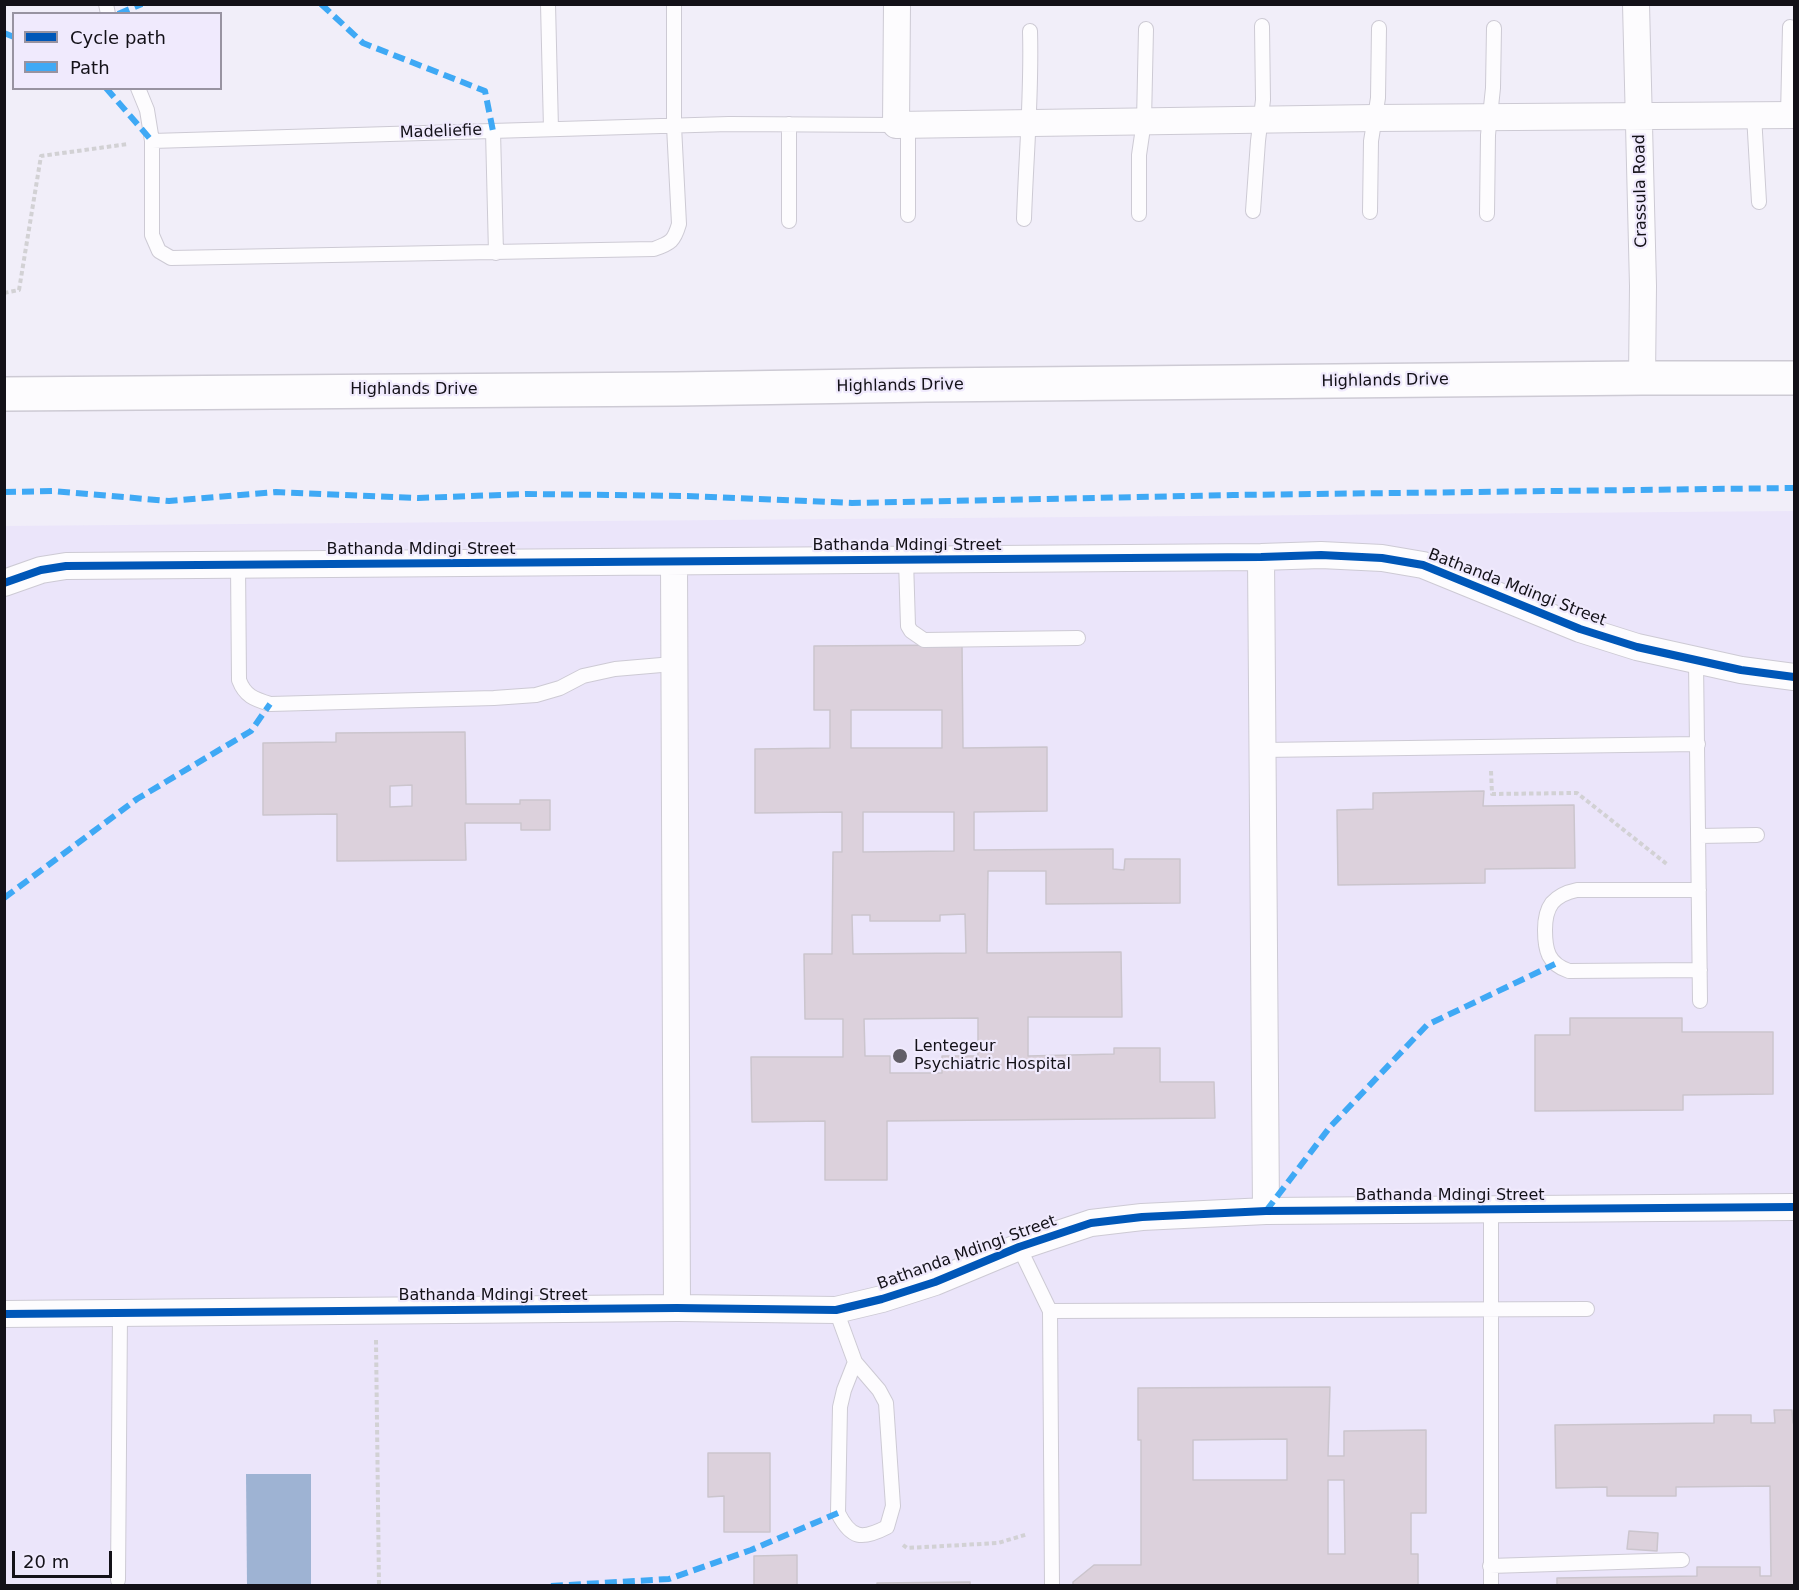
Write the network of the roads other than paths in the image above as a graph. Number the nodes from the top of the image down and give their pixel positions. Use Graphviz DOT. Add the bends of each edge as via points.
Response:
graph roads {
  1 [pos="548,4"];
  2 [pos="674,4"];
  3 [pos="897,4"];
  4 [pos="1636,4"];
  5 [pos="1262,26"];
  6 [pos="1790,27"];
  7 [pos="1379,28"];
  8 [pos="1494,28"];
  9 [pos="1146,29"];
  10 [pos="1030,32"];
  11 [pos="139,90"];
  12 [pos="1754,115"];
  13 [pos="1791,115"];
  14 [pos="1640,117"];
  15 [pos="1375,118"];
  16 [pos="1490,118"];
  17 [pos="1260,120"];
  18 [pos="1144,121"];
  19 [pos="789,124"];
  20 [pos="1029,124"];
  21 [pos="902,125"];
  22 [pos="674,126"];
  23 [pos="551,129"];
  24 [pos="493,131"];
  25 [pos="152,141"];
  26 [pos="1759,202"];
  27 [pos="1253,211"];
  28 [pos="1370,212"];
  29 [pos="1139,214"];
  30 [pos="1487,214"];
  31 [pos="908,215"];
  32 [pos="1023,219"];
  33 [pos="789,221"];
  34 [pos="496,253"];
  35 [pos="1642,378"];
  36 [pos="1794,378"];
  37 [pos="4,393"];
  38 [pos="1261,557"];
  39 [pos="906,560"];
  40 [pos="674,562"];
  41 [pos="238,565"];
  42 [pos="4,583"];
  43 [pos="1078,638"];
  44 [pos="1696,661"];
  45 [pos="674,664"];
  46 [pos="1794,676"];
  47 [pos="1698,744"];
  48 [pos="1263,750"];
  49 [pos="1756,835"];
  50 [pos="1699,836"];
  51 [pos="1699,890"];
  52 [pos="1700,970"];
  53 [pos="1700,1001"];
  54 [pos="1794,1207"];
  55 [pos="1491,1209"];
  56 [pos="1266,1210"];
  57 [pos="1019,1247"];
  58 [pos="677,1308"];
  59 [pos="1492,1308"];
  60 [pos="1587,1309"];
  61 [pos="836,1310"];
  62 [pos="1050,1311"];
  63 [pos="120,1312"];
  64 [pos="4,1314"];
  65 [pos="855,1362"];
  66 [pos="1682,1560"];
  67 [pos="1490,1566"];
  68 [pos="118,1580"];
  69 [pos="1052,1586"];
  70 [pos="1491,1586"];
  1 -- 23 [label="lane"];
  2 -- 22 [label="lane"];
  3 -- 21 [label="street"];
  4 -- 14 [label="street, Crassula Road"];
  5 -- 17 [label="lane"];
  6 -- 13 [label="lane"];
  7 -- 15 [label="lane"];
  8 -- 16 [label="lane"];
  9 -- 18 [label="lane"];
  10 -- 20 [label="lane"];
  11 -- 25 [label="lane"];
  12 -- 13 [label="street"];
  12 -- 14 [label="street"];
  12 -- 26 [label="lane"];
  14 -- 16 [label="street"];
  14 -- 35 [label="street, Crassula Road"];
  15 -- 16 [label="street"];
  15 -- 17 [label="street"];
  15 -- 28 [label="lane"];
  16 -- 30 [label="lane"];
  17 -- 18 [label="street"];
  17 -- 27 [label="lane"];
  18 -- 20 [label="street"];
  18 -- 29 [label="lane" via="1139,155"];
  19 -- 21 [label="lane, Madeliefie"];
  19 -- 22 [label="lane, Madeliefie"];
  19 -- 33 [label="lane"];
  20 -- 21 [label="street"];
  20 -- 32 [label="lane"];
  21 -- 31 [label="lane"];
  22 -- 23 [label="lane, Madeliefie"];
  22 -- 34 [label="lane" via="679,224 675,238 654,249"];
  23 -- 24 [label="lane, Madeliefie"];
  24 -- 25 [label="lane, Madeliefie"];
  24 -- 34 [label="lane"];
  25 -- 34 [label="lane" via="152,234 159,251 171,258"];
  35 -- 36 [label="main road, Highlands Drive"];
  35 -- 37 [label="main road, Highlands Drive"];
  38 -- 39 [label="street, Bathanda Mdingi Street"];
  38 -- 44 [label="street, Bathanda Mdingi Street" via="1382,558 1423,565 1580,629"];
  38 -- 48 [label="street"];
  39 -- 40 [label="street, Bathanda Mdingi Street"];
  39 -- 43 [label="lane" via="908,626 915,636 924,640"];
  40 -- 41 [label="street, Bathanda Mdingi Street"];
  40 -- 45 [label="street"];
  41 -- 42 [label="street, Bathanda Mdingi Street" via="66,566 40,570"];
  41 -- 45 [label="lane" via="239,680 244,692 270,704 527,696 615,669"];
  44 -- 46 [label="street, Bathanda Mdingi Street"];
  44 -- 47 [label="lane"];
  45 -- 58 [label="street"];
  47 -- 48 [label="lane"];
  47 -- 50 [label="lane"];
  48 -- 56 [label="street"];
  49 -- 50 [label="lane"];
  50 -- 51 [label="lane"];
  51 -- 52 [label="lane"];
  51 -- 52 [label="lane" via="1568,892 1553,902 1548,911 1545,946 1551,960 1569,971"];
  52 -- 53 [label="lane"];
  54 -- 55 [label="street, Bathanda Mdingi Street"];
  55 -- 56 [label="street, Bathanda Mdingi Street"];
  55 -- 59 [label="lane"];
  56 -- 57 [label="street, Bathanda Mdingi Street" via="1091,1223"];
  57 -- 61 [label="street, Bathanda Mdingi Street" via="935,1282"];
  57 -- 62 [label="lane"];
  58 -- 61 [label="street, Bathanda Mdingi Street"];
  58 -- 63 [label="street, Bathanda Mdingi Street"];
  59 -- 60 [label="lane"];
  59 -- 62 [label="lane"];
  59 -- 67 [label="lane"];
  61 -- 65 [label="lane"];
  62 -- 69 [label="lane"];
  63 -- 64 [label="street, Bathanda Mdingi Street"];
  63 -- 68 [label="lane"];
  65 -- 65 [label="lane" via="886,1403 893,1506 887,1527 871,1535 855,1534 845,1527 838,1513 840,1407"];
  66 -- 67 [label="lane"];
  67 -- 70 [label="lane"];
}
